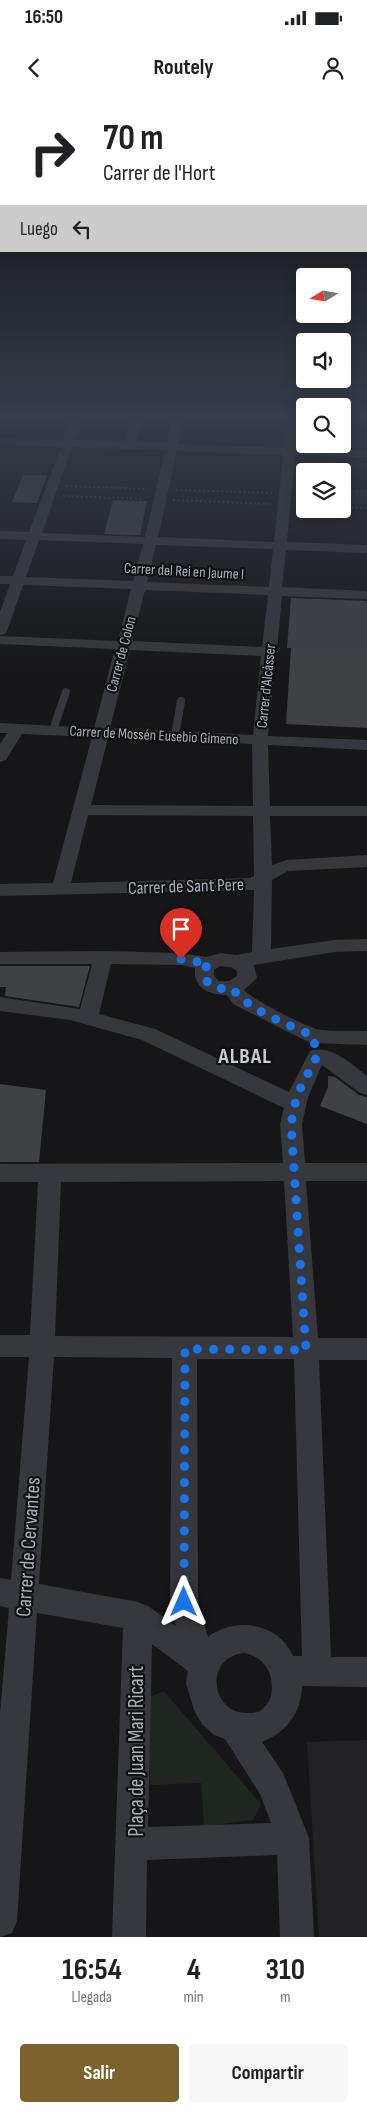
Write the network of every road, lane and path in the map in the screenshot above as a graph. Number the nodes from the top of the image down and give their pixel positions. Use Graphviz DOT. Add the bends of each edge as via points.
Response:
graph roads {
  1 [pos="46,504"];
  2 [pos="159,504"];
  3 [pos="285,504"];
  4 [pos="351,507"];
  5 [pos="367,508"];
  6 [pos="0,535"];
  7 [pos="34,536"];
  8 [pos="151,540"];
  9 [pos="281,545"];
  10 [pos="367,549"];
  11 [pos="0,580"];
  12 [pos="19,581"];
  13 [pos="140,585"];
  14 [pos="277,591"];
  15 [pos="367,595"];
  16 [pos="0,631"];
  17 [pos="0,640"];
  18 [pos="124,646"];
  19 [pos="270,652"];
  20 [pos="66,692"];
  21 [pos="181,701"];
  22 [pos="0,728"];
  23 [pos="18,728"];
  24 [pos="53,730"];
  25 [pos="101,732"];
  26 [pos="175,736"];
  27 [pos="260,740"];
  28 [pos="367,745"];
  29 [pos="0,757"];
  30 [pos="81,810"];
  31 [pos="262,810"];
  32 [pos="367,811"];
  33 [pos="367,861"];
  34 [pos="263,878"];
  35 [pos="0,890"];
  36 [pos="60,890"];
  37 [pos="367,944"];
  38 [pos="261,955"];
  39 [pos="103,957"];
  40 [pos="0,958"];
  41 [pos="236,960"];
  42 [pos="209,964"];
  43 [pos="232,988"];
  44 [pos="0,1004"];
  45 [pos="88,1017"];
  46 [pos="367,1038"];
  47 [pos="315,1046"];
  48 [pos="367,1088"];
  49 [pos="295,1104"];
  50 [pos="294,1171"];
  51 [pos="367,1172"];
  52 [pos="0,1173"];
  53 [pos="50,1174"];
  54 [pos="0,1346"];
  55 [pos="42,1346"];
  56 [pos="185,1349"];
  57 [pos="367,1349"];
  58 [pos="306,1350"];
  59 [pos="12,1594"];
  60 [pos="138,1616"];
  61 [pos="202,1664"];
  62 [pos="317,1670"];
  63 [pos="286,1671"];
  64 [pos="367,1672"];
  65 [pos="236,1729"];
  66 [pos="292,1838"];
  67 [pos="132,1844"];
  68 [pos="0,1921"];
  69 [pos="129,1937"];
  70 [pos="297,1937"];
  1 -- 7 [label="street"];
  2 -- 8 [label="street, Carrer de Colon"];
  3 -- 9 [label="street, Carrer d'Alcàsser"];
  4 -- 5 [label="path"];
  6 -- 7 [label="street"];
  7 -- 8 [label="street"];
  7 -- 12 [label="street"];
  8 -- 9 [label="street"];
  8 -- 13 [label="street, Carrer de Colon"];
  9 -- 10 [label="street"];
  9 -- 14 [label="street, Carrer d'Alcàsser"];
  11 -- 12 [label="street, Carrer del Rei en Jaume I"];
  12 -- 13 [label="street, Carrer del Rei en Jaume I"];
  12 -- 16 [label="street"];
  13 -- 14 [label="street, Carrer del Rei en Jaume I"];
  13 -- 18 [label="street, Carrer de Colon"];
  14 -- 15 [label="street, Carrer del Rei en Jaume I"];
  14 -- 19 [label="street, Carrer d'Alcàsser"];
  17 -- 18 [label="street"];
  18 -- 19 [label="street"];
  18 -- 25 [label="street, Carrer de Colon"];
  19 -- 27 [label="street, Carrer d'Alcàsser"];
  20 -- 24 [label="lane"];
  21 -- 26 [label="lane"];
  22 -- 23 [label="street, Carrer de Mossén Eusebio Gimeno"];
  23 -- 24 [label="street, Carrer de Mossén Eusebio Gimeno"];
  23 -- 29 [label="street"];
  24 -- 25 [label="street, Carrer de Mossén Eusebio Gimeno"];
  25 -- 26 [label="street, Carrer de Mossén Eusebio Gimeno"];
  25 -- 30 [label="street, Carrer de Colon"];
  26 -- 27 [label="street, Carrer de Mossén Eusebio Gimeno"];
  27 -- 28 [label="street, Carrer de Mossén Eusebio Gimeno"];
  27 -- 31 [label="street, Carrer d'Alcàsser"];
  30 -- 31 [label="street"];
  30 -- 36 [label="street, Carrer de Colon"];
  31 -- 32 [label="street"];
  31 -- 34 [label="street, Carrer d'Alcàsser"];
  33 -- 34 [label="street, Carrer de Sant Pere" via="287,866"];
  34 -- 36 [label="street, Carrer de Sant Pere" via="254,884"];
  34 -- 38 [label="street, Carrer d'Alcàsser"];
  35 -- 36 [label="street, Carrer de Sant Pere"];
  37 -- 38 [label="street"];
  38 -- 41 [label="street"];
  39 -- 40 [label="street"];
  39 -- 42 [label="street" via="181,959"];
  39 -- 45 [label="street"];
  41 -- 42 [label="street" via="221,959"];
  41 -- 43 [label="street" via="246,968 247,978"];
  42 -- 43 [label="street" via="203,972 207,982 218,988"];
  43 -- 47 [label="street" via="240,998"];
  44 -- 45 [label="street"];
  45 -- 49 [label="street" via="148,1034"];
  46 -- 47 [label="street"];
  47 -- 48 [label="street"];
  47 -- 49 [label="street"];
  49 -- 50 [label="street" via="291,1124"];
  50 -- 51 [label="street"];
  50 -- 53 [label="street"];
  50 -- 58 [label="street"];
  52 -- 53 [label="street"];
  53 -- 55 [label="street, Carrer de Cervantes"];
  54 -- 55 [label="street"];
  55 -- 56 [label="street"];
  55 -- 59 [label="street, Carrer de Cervantes"];
  56 -- 58 [label="street"];
  56 -- 61 [label="street" via="184,1602"];
  57 -- 58 [label="street"];
  58 -- 62 [label="street"];
  59 -- 60 [label="street"];
  59 -- 68 [label="street, Carrer de Cervantes"];
  60 -- 61 [label="street"];
  60 -- 67 [label="street, Plaça de Juan Mari Ricart"];
  61 -- 63 [label="street" via="214,1649 226,1641 244,1638 262,1642 276,1654"];
  61 -- 65 [label="street" via="202,1692 207,1707 216,1718"];
  62 -- 63 [label="street"];
  62 -- 64 [label="street"];
  63 -- 65 [label="street" via="288,1691 276,1716 264,1726"];
  65 -- 66 [label="street" via="272,1784"];
  66 -- 67 [label="street, Plaça de Juan Mari Ricart"];
  66 -- 70 [label="street"];
  67 -- 69 [label="street"];
}
